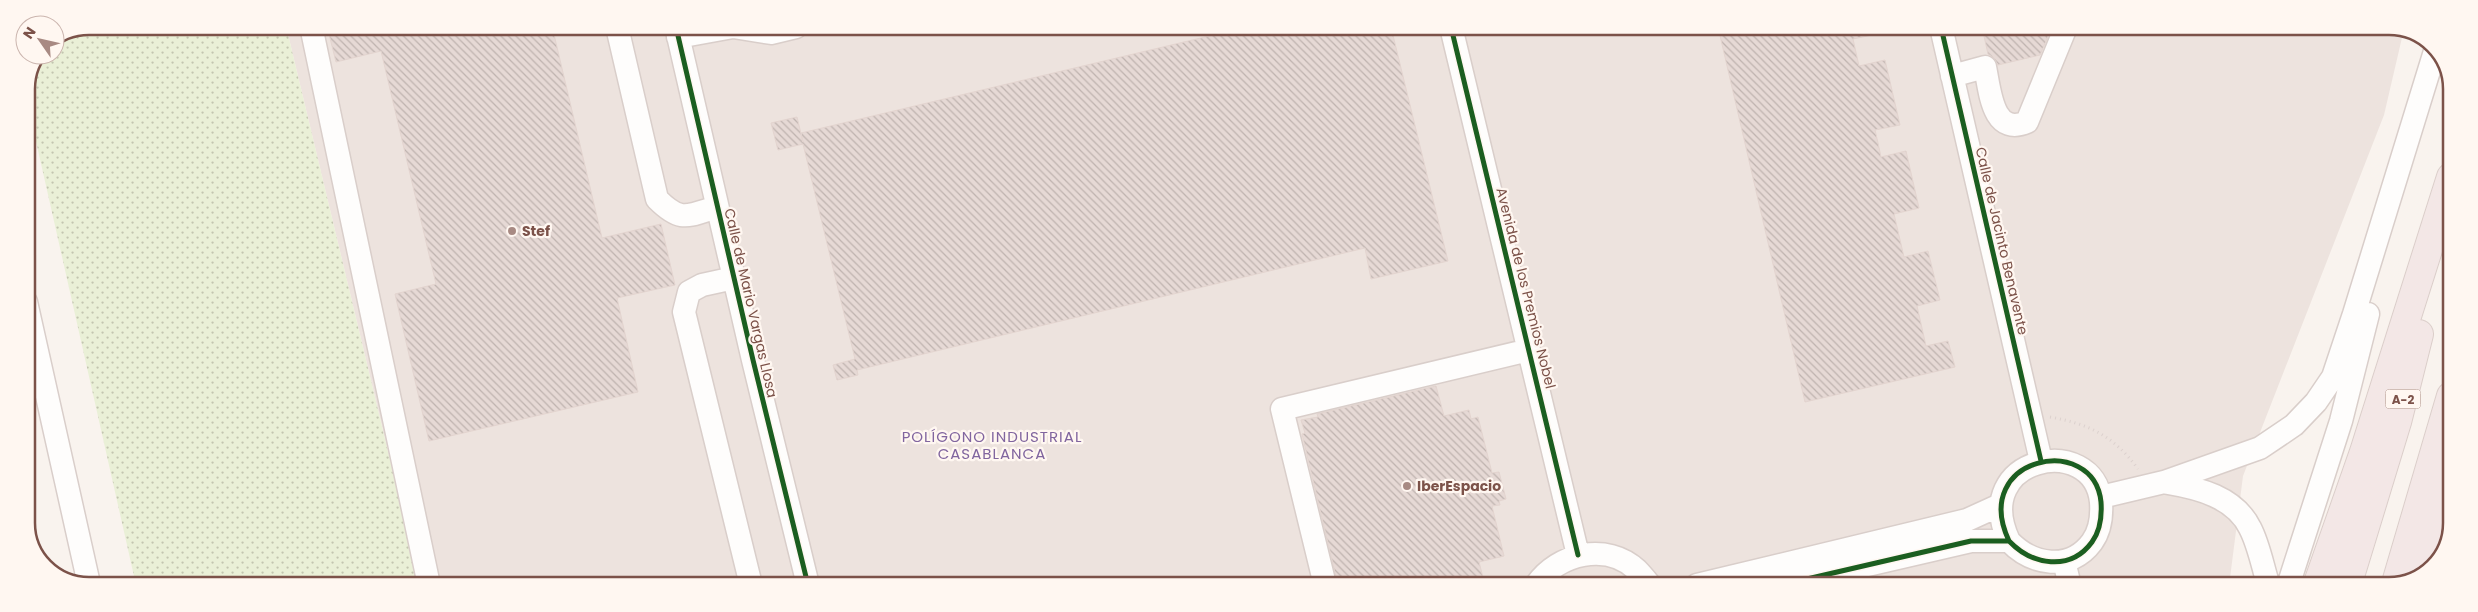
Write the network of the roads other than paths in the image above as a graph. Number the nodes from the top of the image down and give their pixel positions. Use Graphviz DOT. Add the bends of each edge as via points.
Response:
graph roads {
  1 [pos="313,35"];
  2 [pos="619,35"];
  3 [pos="678,35"];
  4 [pos="1453,35"];
  5 [pos="1943,35"];
  6 [pos="2063,35"];
  7 [pos="2433,57"];
  8 [pos="2433,58"];
  9 [pos="1952,76"];
  10 [pos="2443,202"];
  11 [pos="717,207"];
  12 [pos="2443,241"];
  13 [pos="734,278"];
  14 [pos="35,342"];
  15 [pos="1529,350"];
  16 [pos="2443,423"];
  17 [pos="2041,460"];
  18 [pos="2154,484"];
  19 [pos="2443,488"];
  20 [pos="2100,497"];
  21 [pos="2000,505"];
  22 [pos="2009,541"];
  23 [pos="1578,555"];
  24 [pos="2064,561"];
  25 [pos="2424,565"];
  26 [pos="2398,576"];
  27 [pos="88,577"];
  28 [pos="427,577"];
  29 [pos="749,577"];
  30 [pos="806,577"];
  31 [pos="1323,577"];
  32 [pos="1541,577"];
  33 [pos="1643,577"];
  34 [pos="1730,577"];
  35 [pos="1816,577"];
  36 [pos="2068,577"];
  37 [pos="2266,577"];
  38 [pos="2291,577"];
  39 [pos="2320,577"];
  40 [pos="2350,577"];
  1 -- 28 [label="street"];
  2 -- 11 [label="street" via="657,200 670,213 686,217"];
  3 -- 11 [label="street, Calle de Mario Vargas Llosa"];
  4 -- 15 [label="street, Avenida de los Premios Nobel"];
  5 -- 9 [label="street, Calle de Jacinto Benavente"];
  6 -- 9 [label="street" via="2026,122 2017,126 2009,125 1994,111 1985,67"];
  7 -- 18 [label="street" via="2332,377 2316,402 2294,426 2260,448"];
  8 -- 38 [label="street" via="2341,421"];
  9 -- 17 [label="street, Calle de Jacinto Benavente"];
  10 -- 39 [label="highway" via="2364,452"];
  11 -- 13 [label="street, Calle de Mario Vargas Llosa"];
  12 -- 40 [label="highway, A-2" via="2397,422"];
  13 -- 29 [label="street" via="702,285 689,292 684,312"];
  13 -- 30 [label="street, Calle de Mario Vargas Llosa"];
  14 -- 27 [label="street"];
  15 -- 23 [label="street, Avenida de los Premios Nobel"];
  15 -- 31 [label="street" via="1282,409"];
  16 -- 26 [label="highway"];
  17 -- 20 [label="street" via="2062,461 2079,468 2092,480"];
  17 -- 21 [label="street" via="2012,478"];
  18 -- 20 [label="street"];
  18 -- 37 [label="street" via="2191,487 2215,494 2235,510 2250,527"];
  19 -- 25 [label="highway"];
  20 -- 24 [label="street" via="2102,514 2096,535 2084,550"];
  21 -- 22 [label="street" via="2002,525"];
  21 -- 34 [label="street" via="1967,520"];
  22 -- 24 [label="street" via="2032,558"];
  22 -- 35 [label="street" via="1971,541"];
  23 -- 32 [label="street" via="1557,563"];
  23 -- 33 [label="street" via="1598,554 1617,558"];
  24 -- 36 [label="street"];
}
